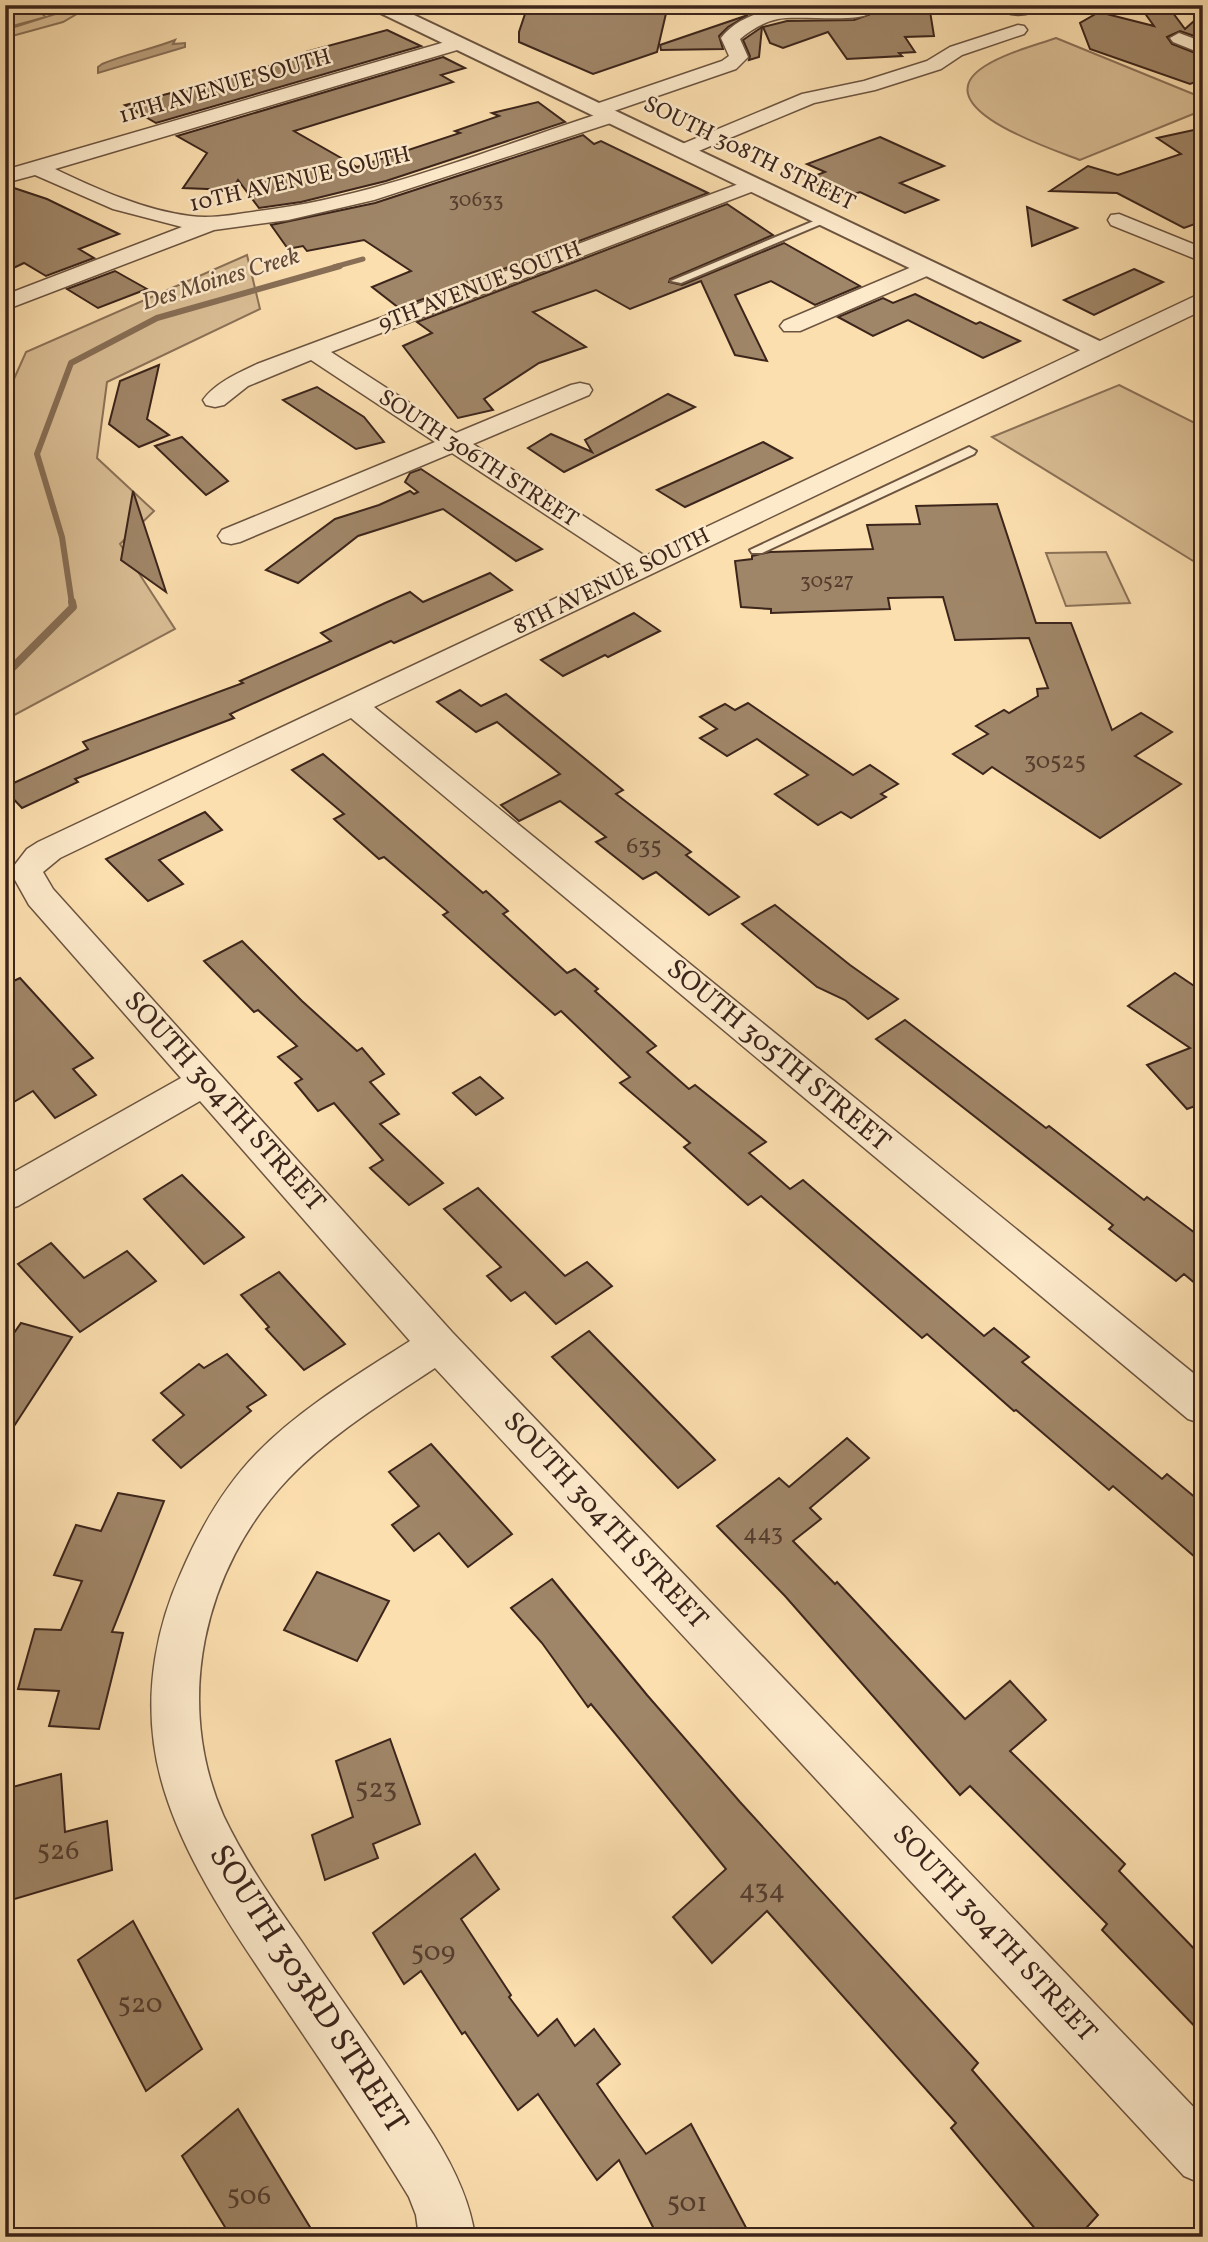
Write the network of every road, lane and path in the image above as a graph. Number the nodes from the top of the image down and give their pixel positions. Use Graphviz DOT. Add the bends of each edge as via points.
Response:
graph roads {
  1 [pos="378,5"];
  2 [pos="1003,5"];
  3 [pos="1034,5"];
  4 [pos="860,13"];
  5 [pos="1018,30"];
  6 [pos="1179,38"];
  7 [pos="458,44"];
  8 [pos="1203,49"];
  9 [pos="603,114"];
  10 [pos="682,151"];
  11 [pos="36,167"];
  12 [pos="5,177"];
  13 [pos="752,185"];
  14 [pos="1119,219"];
  15 [pos="825,220"];
  16 [pos="210,224"];
  17 [pos="1203,256"];
  18 [pos="926,268"];
  19 [pos="677,281"];
  20 [pos="1203,301"];
  21 [pos="5,303"];
  22 [pos="792,326"];
  23 [pos="1099,350"];
  24 [pos="313,351"];
  25 [pos="580,390"];
  26 [pos="215,400"];
  27 [pos="453,443"];
  28 [pos="969,451"];
  29 [pos="231,536"];
  30 [pos="757,550"];
  31 [pos="644,567"];
  32 [pos="354,706"];
  33 [pos="26,871"];
  34 [pos="205,1082"];
  35 [pos="5,1195"];
  36 [pos="438,1344"];
  37 [pos="1203,1406"];
  38 [pos="1203,2157"];
  39 [pos="447,2237"];
  1 -- 7 [label="street, SOUTH 308TH STREET"];
  2 -- 3 [label="street" via="1018,10"];
  4 -- 9 [label="street, 10TH AVENUE SOUTH" via="792,11 758,20 730,38 739,57 729,65"];
  5 -- 10 [label="street" via="956,51 934,65 809,98"];
  6 -- 8 [label="street"];
  7 -- 9 [label="street, SOUTH 308TH STREET"];
  7 -- 11 [label="street, 11TH AVENUE SOUTH"];
  9 -- 10 [label="street, SOUTH 308TH STREET"];
  9 -- 16 [label="street, 10TH AVENUE SOUTH" via="367,196 288,214"];
  10 -- 13 [label="street, SOUTH 308TH STREET"];
  11 -- 12 [label="street, 11TH AVENUE SOUTH"];
  11 -- 16 [label="street" via="166,218"];
  13 -- 15 [label="street, SOUTH 308TH STREET"];
  13 -- 24 [label="street, 9TH AVENUE SOUTH"];
  14 -- 17 [label="street"];
  15 -- 18 [label="street, SOUTH 308TH STREET"];
  15 -- 19 [label="lane"];
  16 -- 21 [label="street, 10TH AVENUE SOUTH"];
  18 -- 22 [label="street"];
  18 -- 23 [label="street, SOUTH 308TH STREET"];
  20 -- 23 [label="street, 8TH AVENUE SOUTH"];
  23 -- 31 [label="street, 8TH AVENUE SOUTH"];
  24 -- 26 [label="street, 9TH AVENUE SOUTH" via="254,373"];
  24 -- 27 [label="street, SOUTH 306TH STREET"];
  25 -- 27 [label="street"];
  27 -- 29 [label="street"];
  27 -- 31 [label="street, SOUTH 306TH STREET"];
  28 -- 30 [label="lane"];
  31 -- 32 [label="street, 8TH AVENUE SOUTH"];
  32 -- 33 [label="street, 8TH AVENUE SOUTH" via="49,850"];
  32 -- 37 [label="street, SOUTH 305TH STREET"];
  33 -- 34 [label="street, SOUTH 304TH STREET" via="41,897"];
  34 -- 35 [label="street"];
  34 -- 36 [label="street, SOUTH 304TH STREET"];
  36 -- 38 [label="street, SOUTH 304TH STREET"];
  36 -- 39 [label="street, SOUTH 303RD STREET" via="310,1433 265,1475 236,1511 211,1554 189,1608 174,1675 176,1740 184,1778 209,1843 430,2180"];
}
